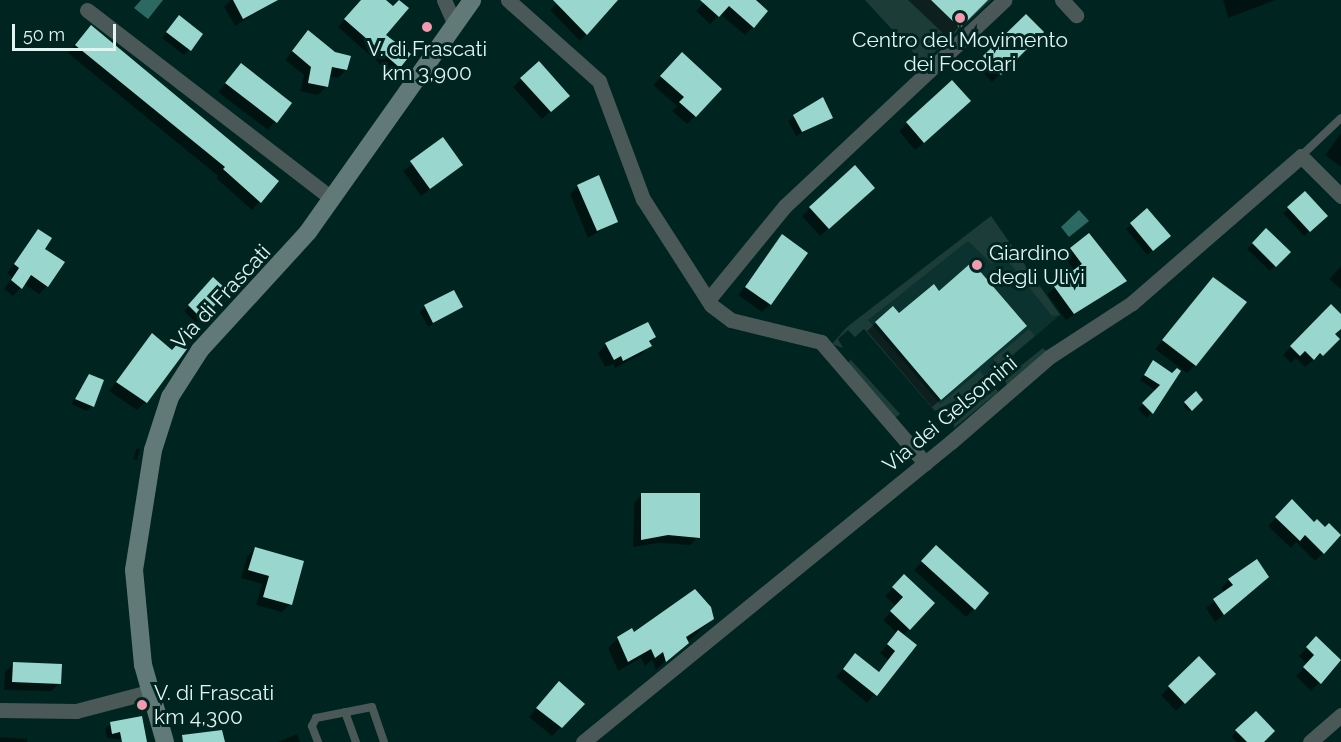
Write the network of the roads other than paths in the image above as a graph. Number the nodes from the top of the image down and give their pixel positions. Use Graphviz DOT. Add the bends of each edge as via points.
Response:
graph roads {
  1 [pos="444,0"];
  2 [pos="472,0"];
  3 [pos="508,0"];
  4 [pos="1004,0"];
  5 [pos="1062,0"];
  6 [pos="87,10"];
  7 [pos="1076,15"];
  8 [pos="454,22"];
  9 [pos="1341,118"];
  10 [pos="1301,156"];
  11 [pos="1341,196"];
  12 [pos="332,199"];
  13 [pos="708,300"];
  14 [pos="925,463"];
  15 [pos="149,692"];
  16 [pos="0,710"];
  17 [pos="345,712"];
  18 [pos="1341,715"];
  19 [pos="165,742"];
  20 [pos="318,742"];
  21 [pos="356,742"];
  22 [pos="384,742"];
  23 [pos="583,742"];
  24 [pos="1310,742"];
  1 -- 8 [label="street"];
  2 -- 8 [label="main road, Via di Frascati"];
  3 -- 13 [label="street" via="587,67 602,86 643,199"];
  4 -- 13 [label="street" via="785,206"];
  5 -- 7 [label="street"];
  6 -- 12 [label="street"];
  8 -- 12 [label="main road, Via di Frascati"];
  9 -- 10 [label="lane"];
  10 -- 11 [label="street"];
  10 -- 14 [label="street, Via dei Gelsomini" via="1132,303 1049,357"];
  12 -- 15 [label="main road, Via di Frascati" via="280,267 194,356 165,411 151,460 135,555 137,626"];
  13 -- 14 [label="street" via="722,315 820,342"];
  14 -- 23 [label="street, Via dei Gelsomini"];
  15 -- 16 [label="street" via="76,711"];
  15 -- 19 [label="main road, Via di Frascati"];
  17 -- 20 [label="lane" via="314,720"];
  17 -- 21 [label="lane"];
  17 -- 22 [label="lane" via="372,707"];
  18 -- 24 [label="street"];
}
